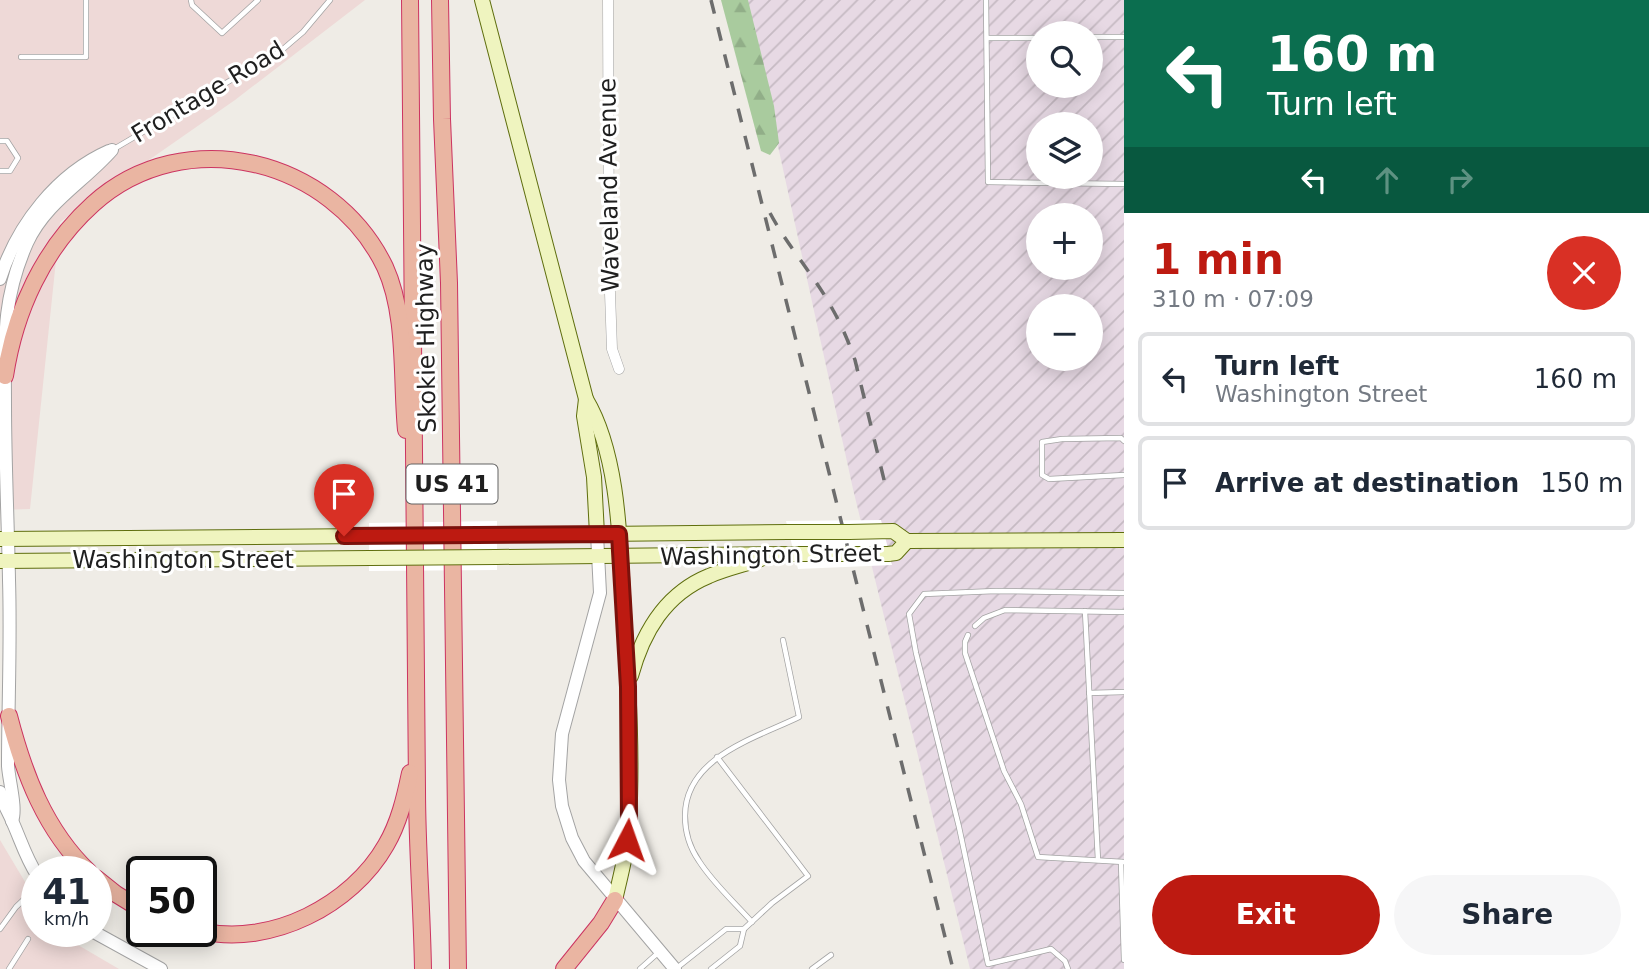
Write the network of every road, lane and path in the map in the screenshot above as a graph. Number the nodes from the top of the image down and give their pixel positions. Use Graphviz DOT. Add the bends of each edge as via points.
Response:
graph roads {
  1 [pos="86,0"];
  2 [pos="191,0"];
  3 [pos="258,0"];
  4 [pos="330,0"];
  5 [pos="410,0"];
  6 [pos="440,0"];
  7 [pos="482,0"];
  8 [pos="608,0"];
  9 [pos="986,0"];
  10 [pos="1103,37"];
  11 [pos="1124,37"];
  12 [pos="987,38"];
  13 [pos="1026,38"];
  14 [pos="21,57"];
  15 [pos="0,141"];
  16 [pos="112,150"];
  17 [pos="0,171"];
  18 [pos="1124,184"];
  19 [pos="0,279"];
  20 [pos="619,369"];
  21 [pos="5,376"];
  22 [pos="586,399"];
  23 [pos="1124,441"];
  24 [pos="1124,475"];
  25 [pos="414,523"];
  26 [pos="597,534"];
  27 [pos="619,534"];
  28 [pos="4,539"];
  29 [pos="1124,540"];
  30 [pos="907,541"];
  31 [pos="773,555"];
  32 [pos="598,556"];
  33 [pos="620,556"];
  34 [pos="4,561"];
  35 [pos="1124,593"];
  36 [pos="1086,611"];
  37 [pos="1124,612"];
  38 [pos="975,626"];
  39 [pos="968,635"];
  40 [pos="783,640"];
  41 [pos="628,687"];
  42 [pos="1124,692"];
  43 [pos="1089,693"];
  44 [pos="416,715"];
  45 [pos="9,716"];
  46 [pos="716,757"];
  47 [pos="0,792"];
  48 [pos="12,821"];
  49 [pos="26,856"];
  50 [pos="75,856"];
  51 [pos="1098,860"];
  52 [pos="1122,862"];
  53 [pos="1123,895"];
  54 [pos="615,900"];
  55 [pos="21,902"];
  56 [pos="752,922"];
  57 [pos="0,929"];
  58 [pos="744,929"];
  59 [pos="217,932"];
  60 [pos="112,942"];
  61 [pos="23,947"];
  62 [pos="660,952"];
  63 [pos="831,955"];
  64 [pos="1124,960"];
  65 [pos="9,969"];
  66 [pos="160,969"];
  67 [pos="423,969"];
  68 [pos="458,969"];
  69 [pos="564,969"];
  70 [pos="640,969"];
  71 [pos="676,969"];
  72 [pos="711,969"];
  73 [pos="812,969"];
  74 [pos="1068,969"];
  1 -- 14 [label="lane" via="86,57"];
  2 -- 3 [label="lane" via="222,33"];
  4 -- 16 [label="lane, Frontage Road" via="282,50"];
  5 -- 25 [label="highway, Skokie Highway / US 41"];
  6 -- 68 [label="highway, Skokie Highway / US 41" via="449,283"];
  7 -- 22 [label="main road"];
  8 -- 20 [label="street, Waveland Avenue" via="609,265 612,349"];
  9 -- 12 [label="lane"];
  10 -- 11 [label="lane"];
  12 -- 13 [label="lane"];
  12 -- 18 [label="lane" via="988,182"];
  15 -- 17 [label="lane" via="7,141 18,158 10,171"];
  16 -- 19 [label="street, Frontage Road" via="87,161 45,198 13,247"];
  16 -- 21 [label="street, Frontage Road" via="65,192 28,241 13,280 5,321"];
  21 -- 25 [label="highway" via="10,346 39,272 76,220 104,195 137,176 187,162 222,159 286,173 344,210 386,270 399,315"];
  21 -- 28 [label="street, Frontage Road"];
  22 -- 26 [label="main road"];
  22 -- 27 [label="main road" via="596,416 612,476"];
  23 -- 24 [label="lane" via="1042,442 1042,475 1049,479"];
  25 -- 44 [label="highway, Skokie Highway / US 41"];
  26 -- 27 [label="main road, Washington Street"];
  26 -- 28 [label="main road, Washington Street, bridge"];
  26 -- 32 [label="street"];
  27 -- 30 [label="main road, Washington Street, bridge" via="892,531"];
  27 -- 33 [label="main road"];
  28 -- 34 [label="street, Frontage Road"];
  29 -- 30 [label="main road, Washington Street"];
  30 -- 31 [label="main road, Washington Street, bridge" via="896,554"];
  31 -- 33 [label="main road, Washington Street"];
  31 -- 41 [label="main road" via="708,577 673,597 645,636"];
  32 -- 33 [label="main road, Washington Street"];
  32 -- 34 [label="main road, Washington Street, bridge"];
  32 -- 54 [label="street" via="600,593 562,734 559,780 572,838"];
  33 -- 41 [label="main road"];
  34 -- 45 [label="street, Frontage Road"];
  35 -- 74 [label="lane" via="924,594 909,614 988,964 1051,948"];
  36 -- 37 [label="lane"];
  36 -- 38 [label="lane" via="1005,610"];
  36 -- 43 [label="lane"];
  39 -- 51 [label="lane" via="965,653 1038,857"];
  40 -- 46 [label="lane" via="799,717"];
  41 -- 54 [label="main road" via="629,821"];
  42 -- 43 [label="lane"];
  43 -- 51 [label="lane"];
  44 -- 59 [label="highway" via="411,771 402,806 387,844 368,870 345,893 306,917 270,929"];
  44 -- 67 [label="highway, Skokie Highway / US 41"];
  45 -- 48 [label="street, Frontage Road"];
  45 -- 50 [label="highway" via="40,807"];
  46 -- 56 [label="lane" via="697,776 685,803 685,831 698,860"];
  46 -- 56 [label="lane" via="808,877"];
  47 -- 48 [label="street, Frontage Road"];
  48 -- 49 [label="street, Frontage Road"];
  51 -- 52 [label="lane"];
  52 -- 53 [label="lane"];
  53 -- 64 [label="lane"];
  54 -- 62 [label="street"];
  54 -- 69 [label="highway"];
  55 -- 57 [label="lane"];
  56 -- 58 [label="lane"];
  58 -- 71 [label="lane" via="726,929"];
  58 -- 72 [label="lane" via="740,946"];
  60 -- 66 [label="street"];
  61 -- 65 [label="lane"];
  62 -- 70 [label="lane"];
  62 -- 71 [label="street"];
  63 -- 73 [label="lane"];
}
